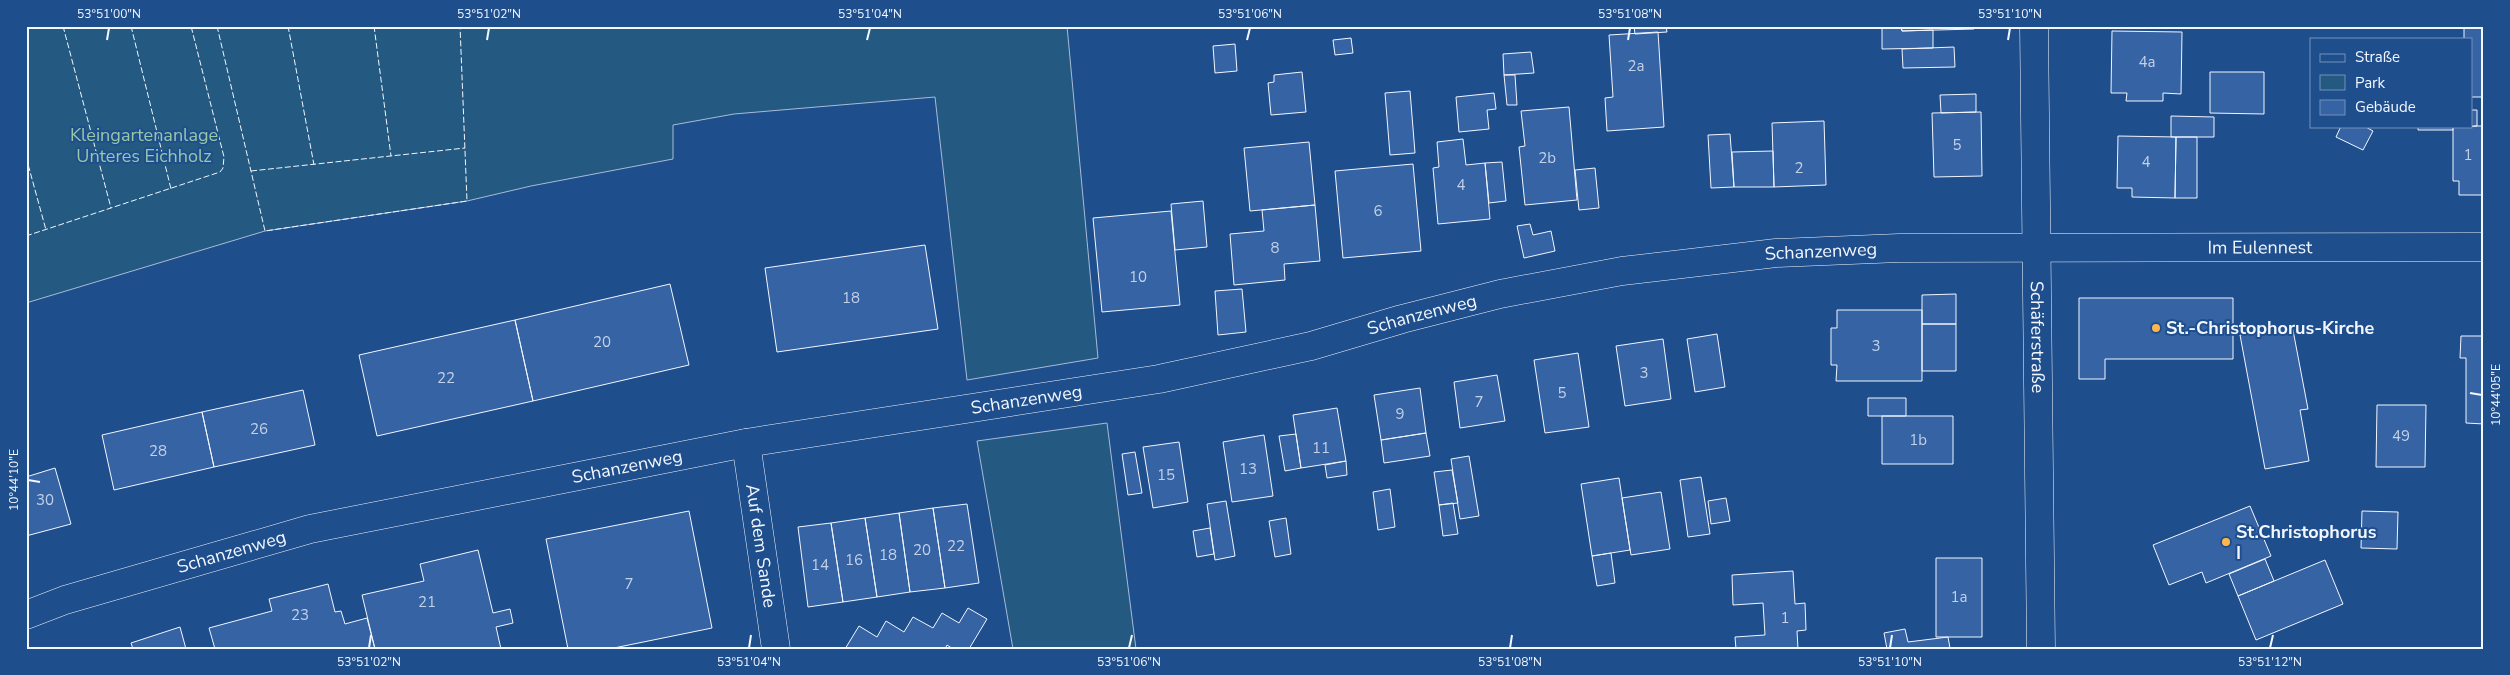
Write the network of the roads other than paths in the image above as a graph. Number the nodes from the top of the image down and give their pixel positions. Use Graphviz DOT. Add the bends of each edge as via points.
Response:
graph roads {
  1 [pos="2034,26"];
  2 [pos="2484,247"];
  3 [pos="2035,248"];
  4 [pos="746,443"];
  5 [pos="26,615"];
  6 [pos="776,649"];
  7 [pos="2041,649"];
  1 -- 3 [label="street, Schäferstraße"];
  2 -- 3 [label="street, Im Eulennest"];
  3 -- 4 [label="street, Schanzenweg" via="1899,248 1776,253 1622,271 1500,294 1402,318 1312,346 1158,378"];
  3 -- 7 [label="street, Schäferstraße"];
  4 -- 5 [label="street, Schanzenweg" via="310,529 65,600"];
  4 -- 6 [label="street, Auf dem Sande"];
}
